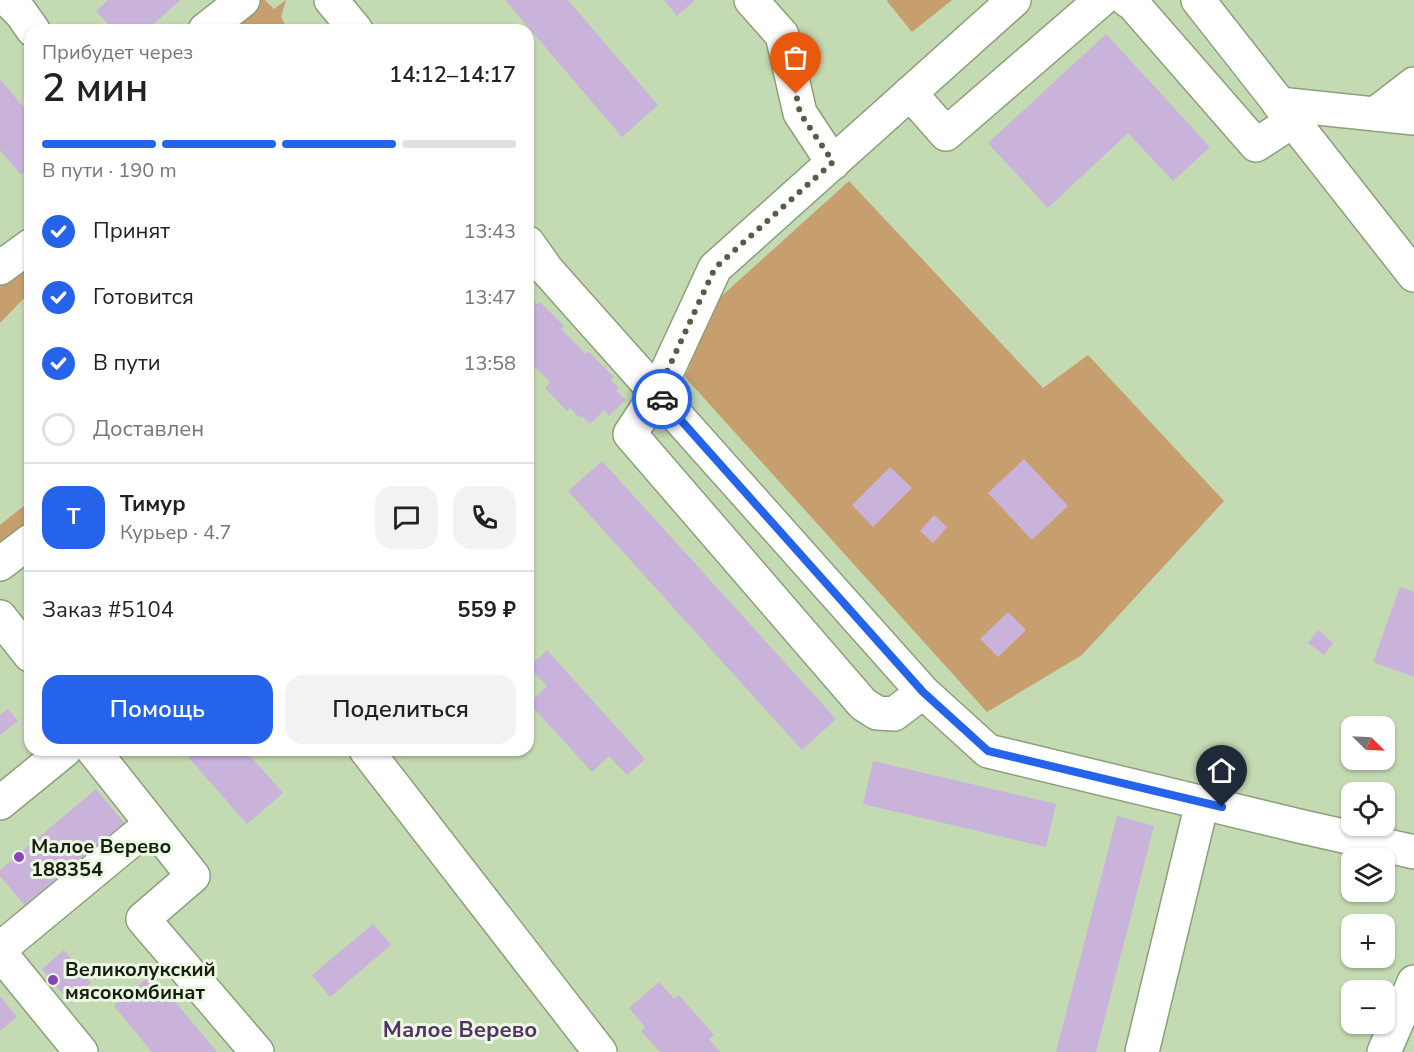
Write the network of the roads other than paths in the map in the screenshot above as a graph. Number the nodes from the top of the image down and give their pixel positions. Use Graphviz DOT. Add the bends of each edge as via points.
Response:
graph roads {
  1 [pos="8,0"];
  2 [pos="243,0"];
  3 [pos="331,0"];
  4 [pos="751,0"];
  5 [pos="1014,0"];
  6 [pos="1101,0"];
  7 [pos="1127,0"];
  8 [pos="1198,0"];
  9 [pos="29,24"];
  10 [pos="213,24"];
  11 [pos="351,24"];
  12 [pos="1414,84"];
  13 [pos="910,93"];
  14 [pos="1286,112"];
  15 [pos="1375,114"];
  16 [pos="1414,118"];
  17 [pos="833,162"];
  18 [pos="24,250"];
  19 [pos="534,252"];
  20 [pos="0,268"];
  21 [pos="1414,275"];
  22 [pos="657,393"];
  23 [pos="24,545"];
  24 [pos="0,564"];
  25 [pos="0,617"];
  26 [pos="24,647"];
  27 [pos="923,692"];
  28 [pos="58,756"];
  29 [pos="98,756"];
  30 [pos="371,756"];
  31 [pos="0,803"];
  32 [pos="1202,803"];
  33 [pos="152,824"];
  34 [pos="1414,852"];
  35 [pos="0,951"];
  36 [pos="1414,982"];
  37 [pos="81,1052"];
  38 [pos="257,1052"];
  39 [pos="600,1052"];
  40 [pos="1142,1052"];
  41 [pos="1384,1052"];
  1 -- 9 [label="street"];
  2 -- 10 [label="street"];
  3 -- 11 [label="street"];
  4 -- 17 [label="street" via="782,35 800,113"];
  5 -- 13 [label="street"];
  6 -- 13 [label="street" via="946,134"];
  7 -- 14 [label="street" via="1256,145"];
  8 -- 14 [label="street"];
  12 -- 15 [label="street"];
  13 -- 17 [label="street"];
  14 -- 15 [label="street"];
  14 -- 21 [label="street"];
  15 -- 16 [label="street"];
  17 -- 22 [label="street" via="715,268"];
  18 -- 20 [label="street"];
  19 -- 22 [label="street"];
  22 -- 27 [label="street"];
  22 -- 27 [label="street" via="630,434 862,704 877,713 894,714"];
  23 -- 24 [label="street"];
  25 -- 26 [label="street"];
  27 -- 32 [label="street" via="988,751"];
  28 -- 31 [label="street"];
  29 -- 33 [label="street"];
  30 -- 39 [label="street"];
  32 -- 34 [label="street"];
  32 -- 40 [label="street"];
  33 -- 35 [label="street"];
  33 -- 38 [label="street" via="193,876 143,919"];
  35 -- 37 [label="street"];
  36 -- 41 [label="street"];
}
